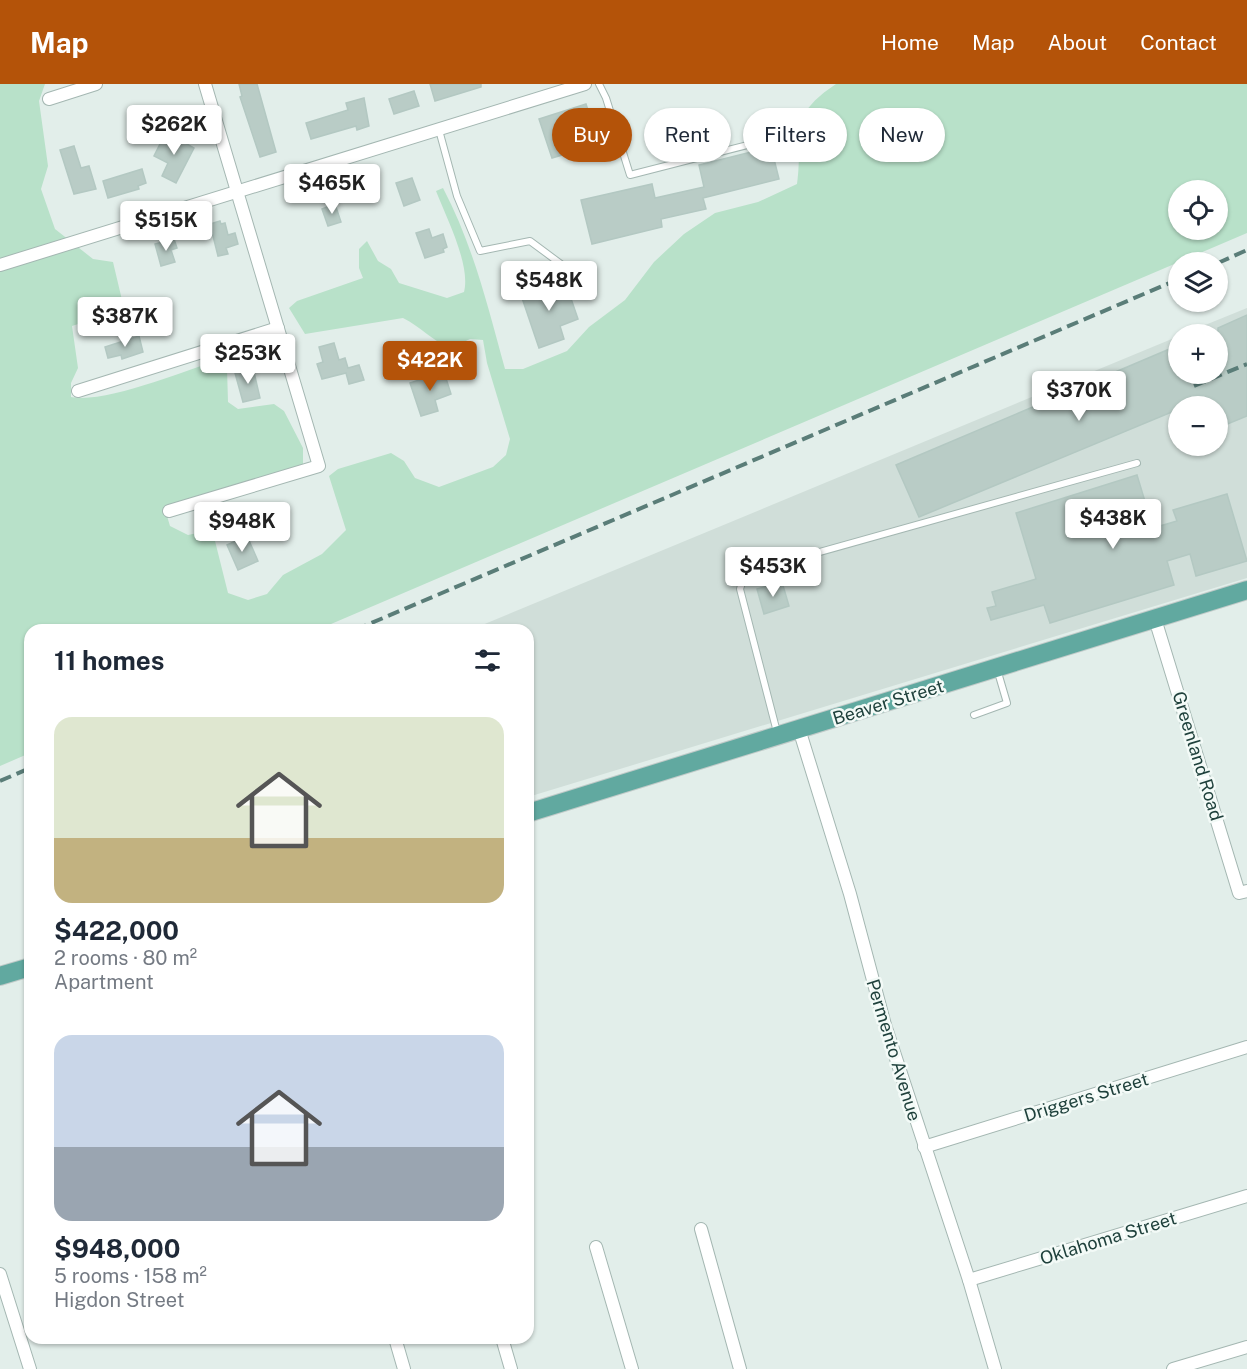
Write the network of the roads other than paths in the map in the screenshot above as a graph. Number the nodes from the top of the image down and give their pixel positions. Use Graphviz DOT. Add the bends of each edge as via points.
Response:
graph roads {
  1 [pos="96,84"];
  2 [pos="205,84"];
  3 [pos="585,84"];
  4 [pos="598,84"];
  5 [pos="49,99"];
  6 [pos="439,130"];
  7 [pos="743,146"];
  8 [pos="237,191"];
  9 [pos="0,265"];
  10 [pos="592,287"];
  11 [pos="278,328"];
  12 [pos="78,391"];
  13 [pos="1137,463"];
  14 [pos="169,511"];
  15 [pos="1247,590"];
  16 [pos="1155,619"];
  17 [pos="997,668"];
  18 [pos="975,715"];
  19 [pos="799,729"];
  20 [pos="778,736"];
  21 [pos="534,811"];
  22 [pos="1243,892"];
  23 [pos="24,969"];
  24 [pos="0,976"];
  25 [pos="1247,1047"];
  26 [pos="924,1147"];
  27 [pos="1247,1196"];
  28 [pos="701,1229"];
  29 [pos="596,1247"];
  30 [pos="0,1274"];
  31 [pos="969,1280"];
  32 [pos="397,1344"];
  33 [pos="504,1344"];
  34 [pos="1247,1347"];
  35 [pos="30,1369"];
  36 [pos="404,1369"];
  37 [pos="511,1369"];
  38 [pos="632,1369"];
  39 [pos="741,1369"];
  40 [pos="995,1369"];
  41 [pos="1173,1369"];
  1 -- 5 [label="street"];
  2 -- 8 [label="street"];
  3 -- 6 [label="street"];
  4 -- 7 [label="lane" via="630,175"];
  6 -- 8 [label="street"];
  6 -- 10 [label="lane" via="457,196 480,251 530,241"];
  8 -- 9 [label="street"];
  8 -- 11 [label="street"];
  11 -- 12 [label="street"];
  11 -- 14 [label="street" via="319,466"];
  13 -- 20 [label="lane" via="745,573 740,589"];
  15 -- 16 [label="main road, Beaver Street"];
  16 -- 17 [label="main road, Beaver Street"];
  16 -- 22 [label="street, Greenland Road"];
  17 -- 18 [label="lane" via="1007,703"];
  17 -- 19 [label="main road, Beaver Street"];
  19 -- 20 [label="main road, Beaver Street"];
  19 -- 26 [label="street, Permento Avenue"];
  20 -- 21 [label="main road, Beaver Street"];
  23 -- 24 [label="main road"];
  25 -- 26 [label="street, Driggers Street"];
  26 -- 31 [label="street, Permento Avenue"];
  27 -- 31 [label="street, Oklahoma Street"];
  28 -- 39 [label="street"];
  29 -- 38 [label="street"];
  30 -- 35 [label="street"];
  31 -- 40 [label="street, Permento Avenue"];
  32 -- 36 [label="street"];
  33 -- 37 [label="street"];
  34 -- 41 [label="street"];
}
